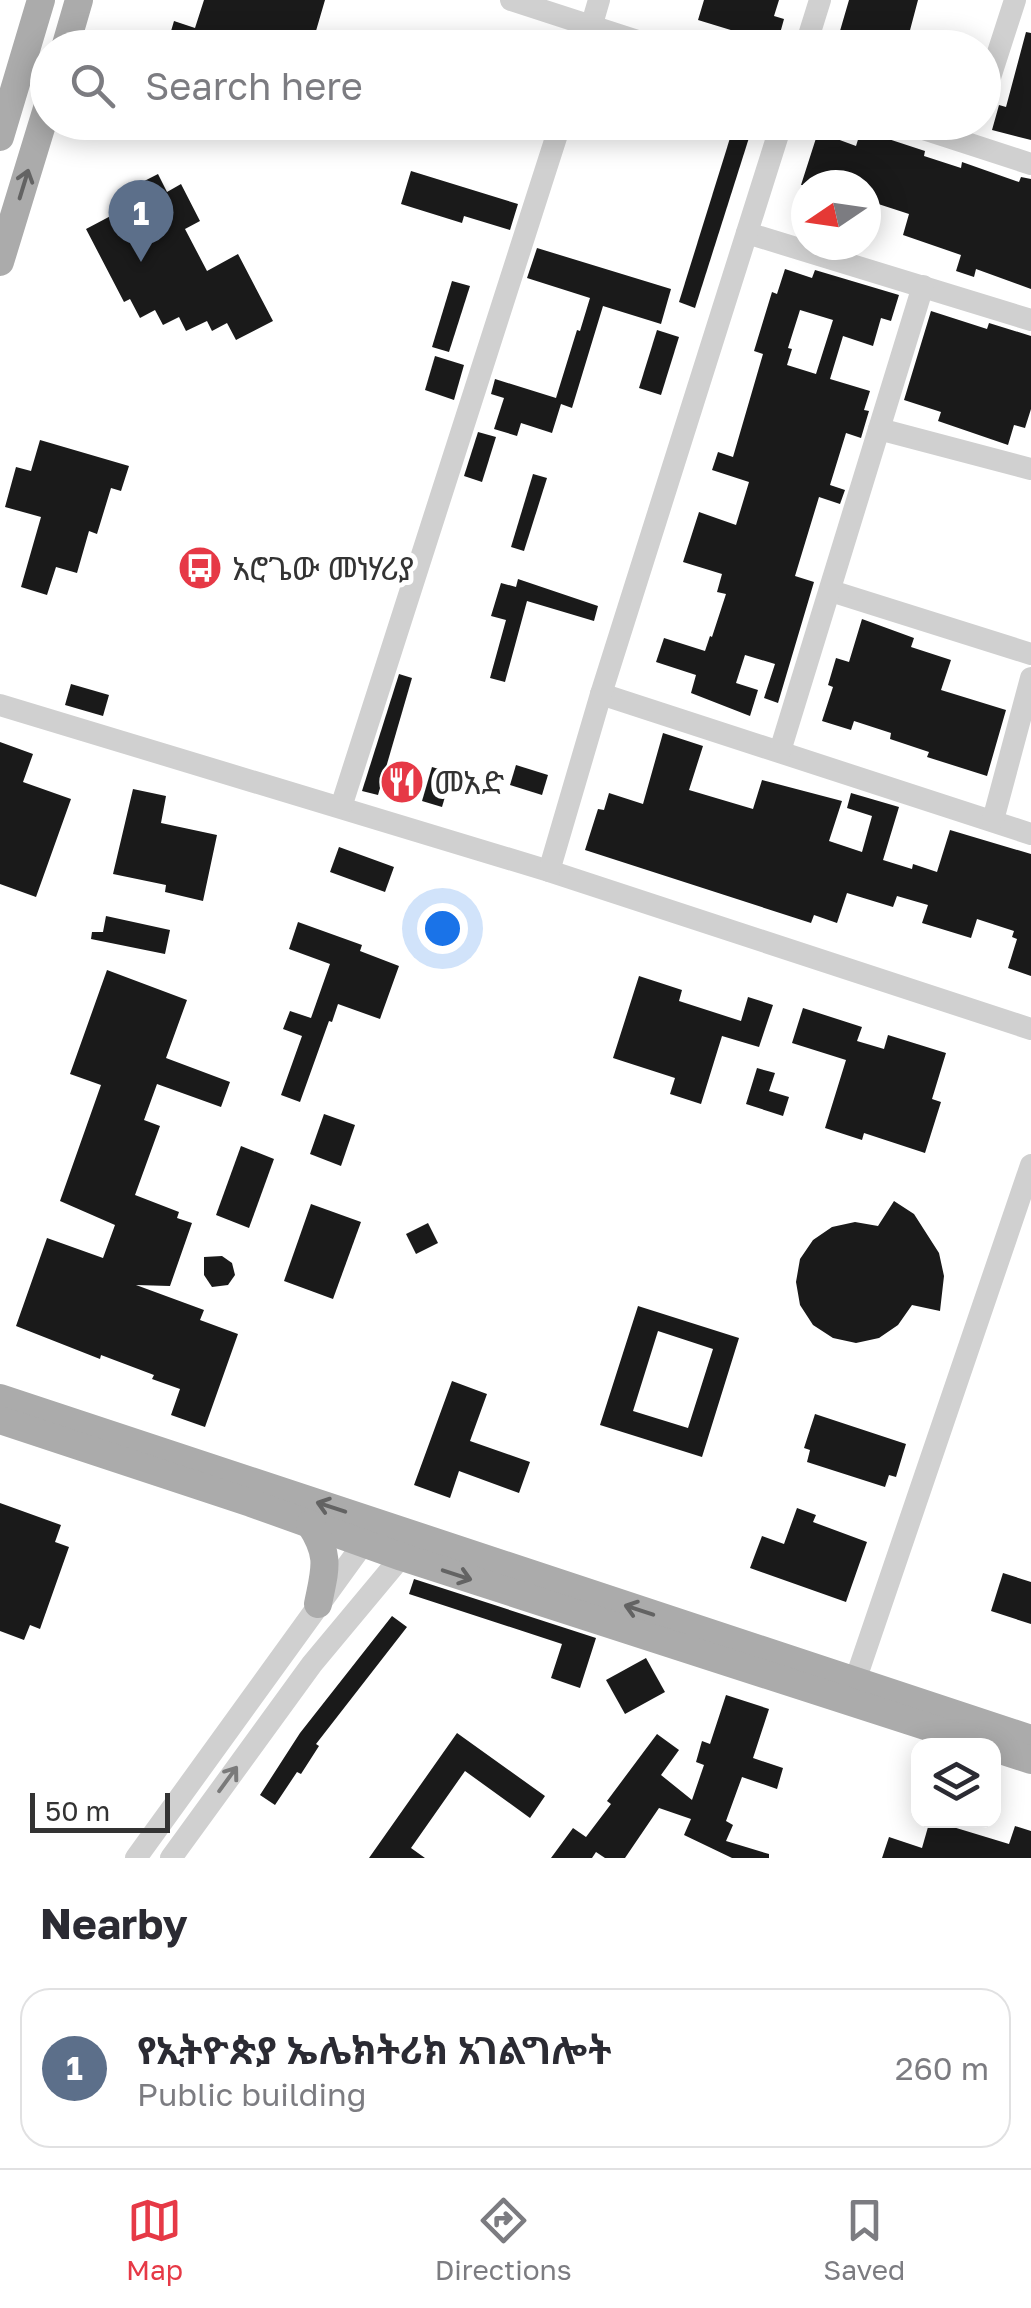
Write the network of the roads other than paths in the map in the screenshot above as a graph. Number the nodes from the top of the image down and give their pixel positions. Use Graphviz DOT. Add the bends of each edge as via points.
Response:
graph roads {
  1 [pos="41,0"];
  2 [pos="80,0"];
  3 [pos="510,0"];
  4 [pos="598,0"];
  5 [pos="820,0"];
  6 [pos="1015,0"];
  7 [pos="32,30"];
  8 [pos="71,30"];
  9 [pos="574,30"];
  10 [pos="591,30"];
  11 [pos="811,30"];
  12 [pos="30,36"];
  13 [pos="1001,43"];
  14 [pos="0,135"];
  15 [pos="38,140"];
  16 [pos="555,140"];
  17 [pos="776,140"];
  18 [pos="985,140"];
  19 [pos="36,145"];
  20 [pos="1031,164"];
  21 [pos="747,233"];
  22 [pos="0,262"];
  23 [pos="923,286"];
  24 [pos="1031,320"];
  25 [pos="879,428"];
  26 [pos="1031,469"];
  27 [pos="830,591"];
  28 [pos="1031,654"];
  29 [pos="1031,678"];
  30 [pos="601,694"];
  31 [pos="0,705"];
  32 [pos="780,751"];
  33 [pos="341,807"];
  34 [pos="993,820"];
  35 [pos="1031,834"];
  36 [pos="549,871"];
  37 [pos="1031,1029"];
  38 [pos="1031,1165"];
  39 [pos="0,1398"];
  40 [pos="0,1420"];
  41 [pos="310,1524"];
  42 [pos="370,1533"];
  43 [pos="410,1546"];
  44 [pos="318,1604"];
  45 [pos="855,1681"];
  46 [pos="964,1738"];
  47 [pos="1031,1739"];
  48 [pos="1001,1750"];
  49 [pos="1031,1760"];
  50 [pos="136,1858"];
  51 [pos="171,1858"];
  1 -- 7 [label="main road"];
  2 -- 8 [label="main road"];
  3 -- 9 [label="street"];
  4 -- 10 [label="street"];
  5 -- 11 [label="street"];
  6 -- 13 [label="street"];
  12 -- 14 [label="main road"];
  14 -- 19 [label="street"];
  15 -- 19 [label="main road"];
  16 -- 33 [label="street"];
  17 -- 21 [label="street"];
  18 -- 20 [label="street"];
  22 -- 19 [label="main road, one-way"];
  21 -- 23 [label="street"];
  21 -- 30 [label="street"];
  23 -- 24 [label="street"];
  23 -- 25 [label="street"];
  25 -- 26 [label="street"];
  25 -- 27 [label="street"];
  27 -- 28 [label="street"];
  27 -- 32 [label="street"];
  29 -- 34 [label="street"];
  30 -- 32 [label="street"];
  30 -- 36 [label="street"];
  31 -- 33 [label="street"];
  32 -- 34 [label="street"];
  33 -- 36 [label="street"];
  34 -- 35 [label="street"];
  36 -- 37 [label="street"];
  38 -- 45 [label="street"];
  42 -- 39 [label="main road, one-way"];
  40 -- 41 [label="main road"];
  41 -- 42 [label="main road"];
  41 -- 44 [label="main road" via="327,1560"];
  42 -- 43 [label="main road"];
  42 -- 44 [label="street"];
  45 -- 43 [label="main road, one-way"];
  43 -- 46 [label="main road, one-way"];
  51 -- 43 [label="street, one-way" via="342,1625"];
  44 -- 50 [label="street"];
  45 -- 47 [label="main road"];
  48 -- 49 [label="main road"];
}
